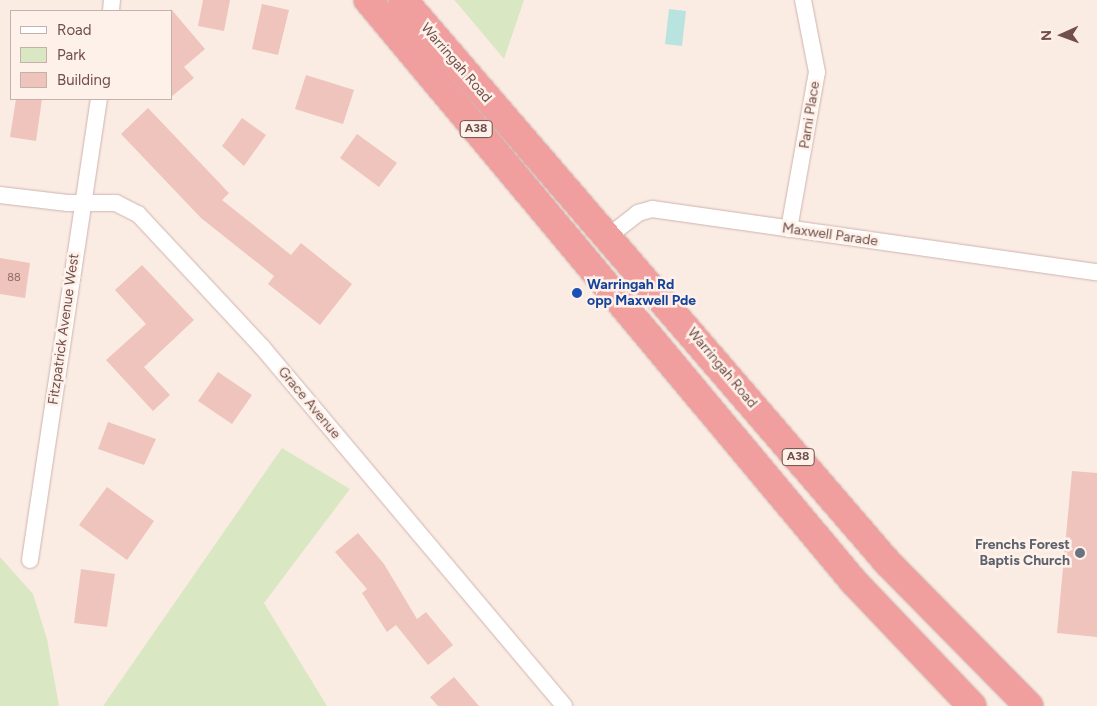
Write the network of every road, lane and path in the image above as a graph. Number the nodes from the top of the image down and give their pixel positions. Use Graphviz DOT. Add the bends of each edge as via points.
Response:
graph roads {
  1 [pos="368,0"];
  2 [pos="403,0"];
  3 [pos="803,0"];
  4 [pos="99,100"];
  5 [pos="0,195"];
  6 [pos="84,200"];
  7 [pos="789,229"];
  8 [pos="610,235"];
  9 [pos="581,260"];
  10 [pos="1097,272"];
  11 [pos="30,560"];
  12 [pos="564,706"];
  13 [pos="972,706"];
  14 [pos="1029,706"];
  1 -- 9 [label="highway, Warringah Road / A38"];
  2 -- 8 [label="highway, Warringah Road / A38"];
  3 -- 7 [label="street, Parni Place" via="817,72"];
  4 -- 6 [label="street, Fitzpatrick Avenue West"];
  5 -- 6 [label="street, Grace Avenue" via="68,203"];
  6 -- 11 [label="street, Fitzpatrick Avenue West"];
  6 -- 12 [label="street, Grace Avenue" via="116,203 138,214 262,347"];
  7 -- 8 [label="street, Maxwell Parade" via="652,209 638,213"];
  7 -- 10 [label="street, Maxwell Parade"];
  8 -- 9 [label="highway, Maxwell Parade"];
  8 -- 14 [label="highway, Warringah Road / A38" via="887,562"];
  9 -- 13 [label="highway, Warringah Road / A38" via="854,582"];
}
